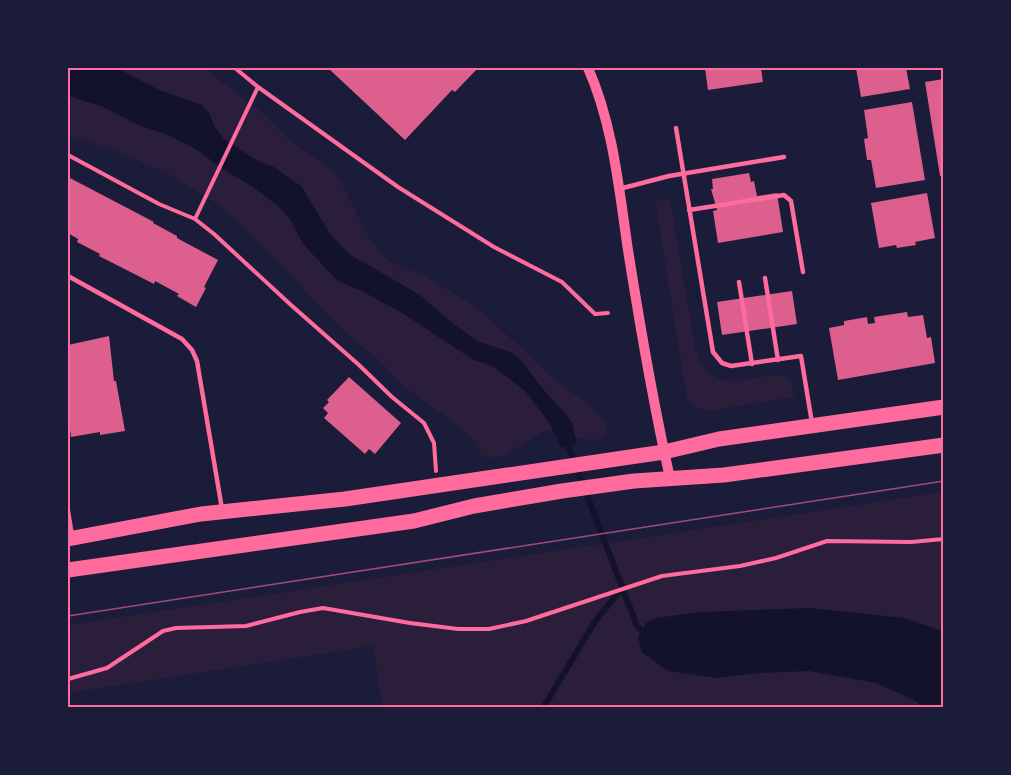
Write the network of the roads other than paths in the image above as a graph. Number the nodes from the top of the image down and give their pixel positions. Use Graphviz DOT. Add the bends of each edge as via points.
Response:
graph roads {
  1 [pos="588,68"];
  2 [pos="676,128"];
  3 [pos="784,157"];
  4 [pos="683,174"];
  5 [pos="619,189"];
  6 [pos="689,210"];
  7 [pos="803,272"];
  8 [pos="68,276"];
  9 [pos="765,278"];
  10 [pos="739,282"];
  11 [pos="778,360"];
  12 [pos="752,364"];
  13 [pos="944,407"];
  14 [pos="812,426"];
  15 [pos="944,445"];
  16 [pos="664,452"];
  17 [pos="670,478"];
  18 [pos="68,511"];
  19 [pos="222,512"];
  20 [pos="70,539"];
  21 [pos="68,570"];
  1 -- 5 [label="street" via="605,119"];
  2 -- 4 [label="lane"];
  3 -- 4 [label="lane"];
  4 -- 5 [label="lane"];
  4 -- 6 [label="lane"];
  5 -- 16 [label="street"];
  6 -- 7 [label="lane" via="784,195 792,204"];
  6 -- 12 [label="lane" via="713,352 726,365"];
  8 -- 19 [label="lane" via="182,339 192,350"];
  9 -- 11 [label="lane"];
  10 -- 12 [label="lane"];
  11 -- 12 [label="lane"];
  11 -- 14 [label="lane" via="801,356"];
  13 -- 14 [label="main road"];
  14 -- 16 [label="main road" via="719,439"];
  15 -- 17 [label="main road" via="724,475"];
  16 -- 17 [label="street"];
  16 -- 19 [label="main road" via="345,499"];
  17 -- 21 [label="main road" via="562,491 414,521"];
  18 -- 20 [label="lane"];
  19 -- 20 [label="main road"];
}
